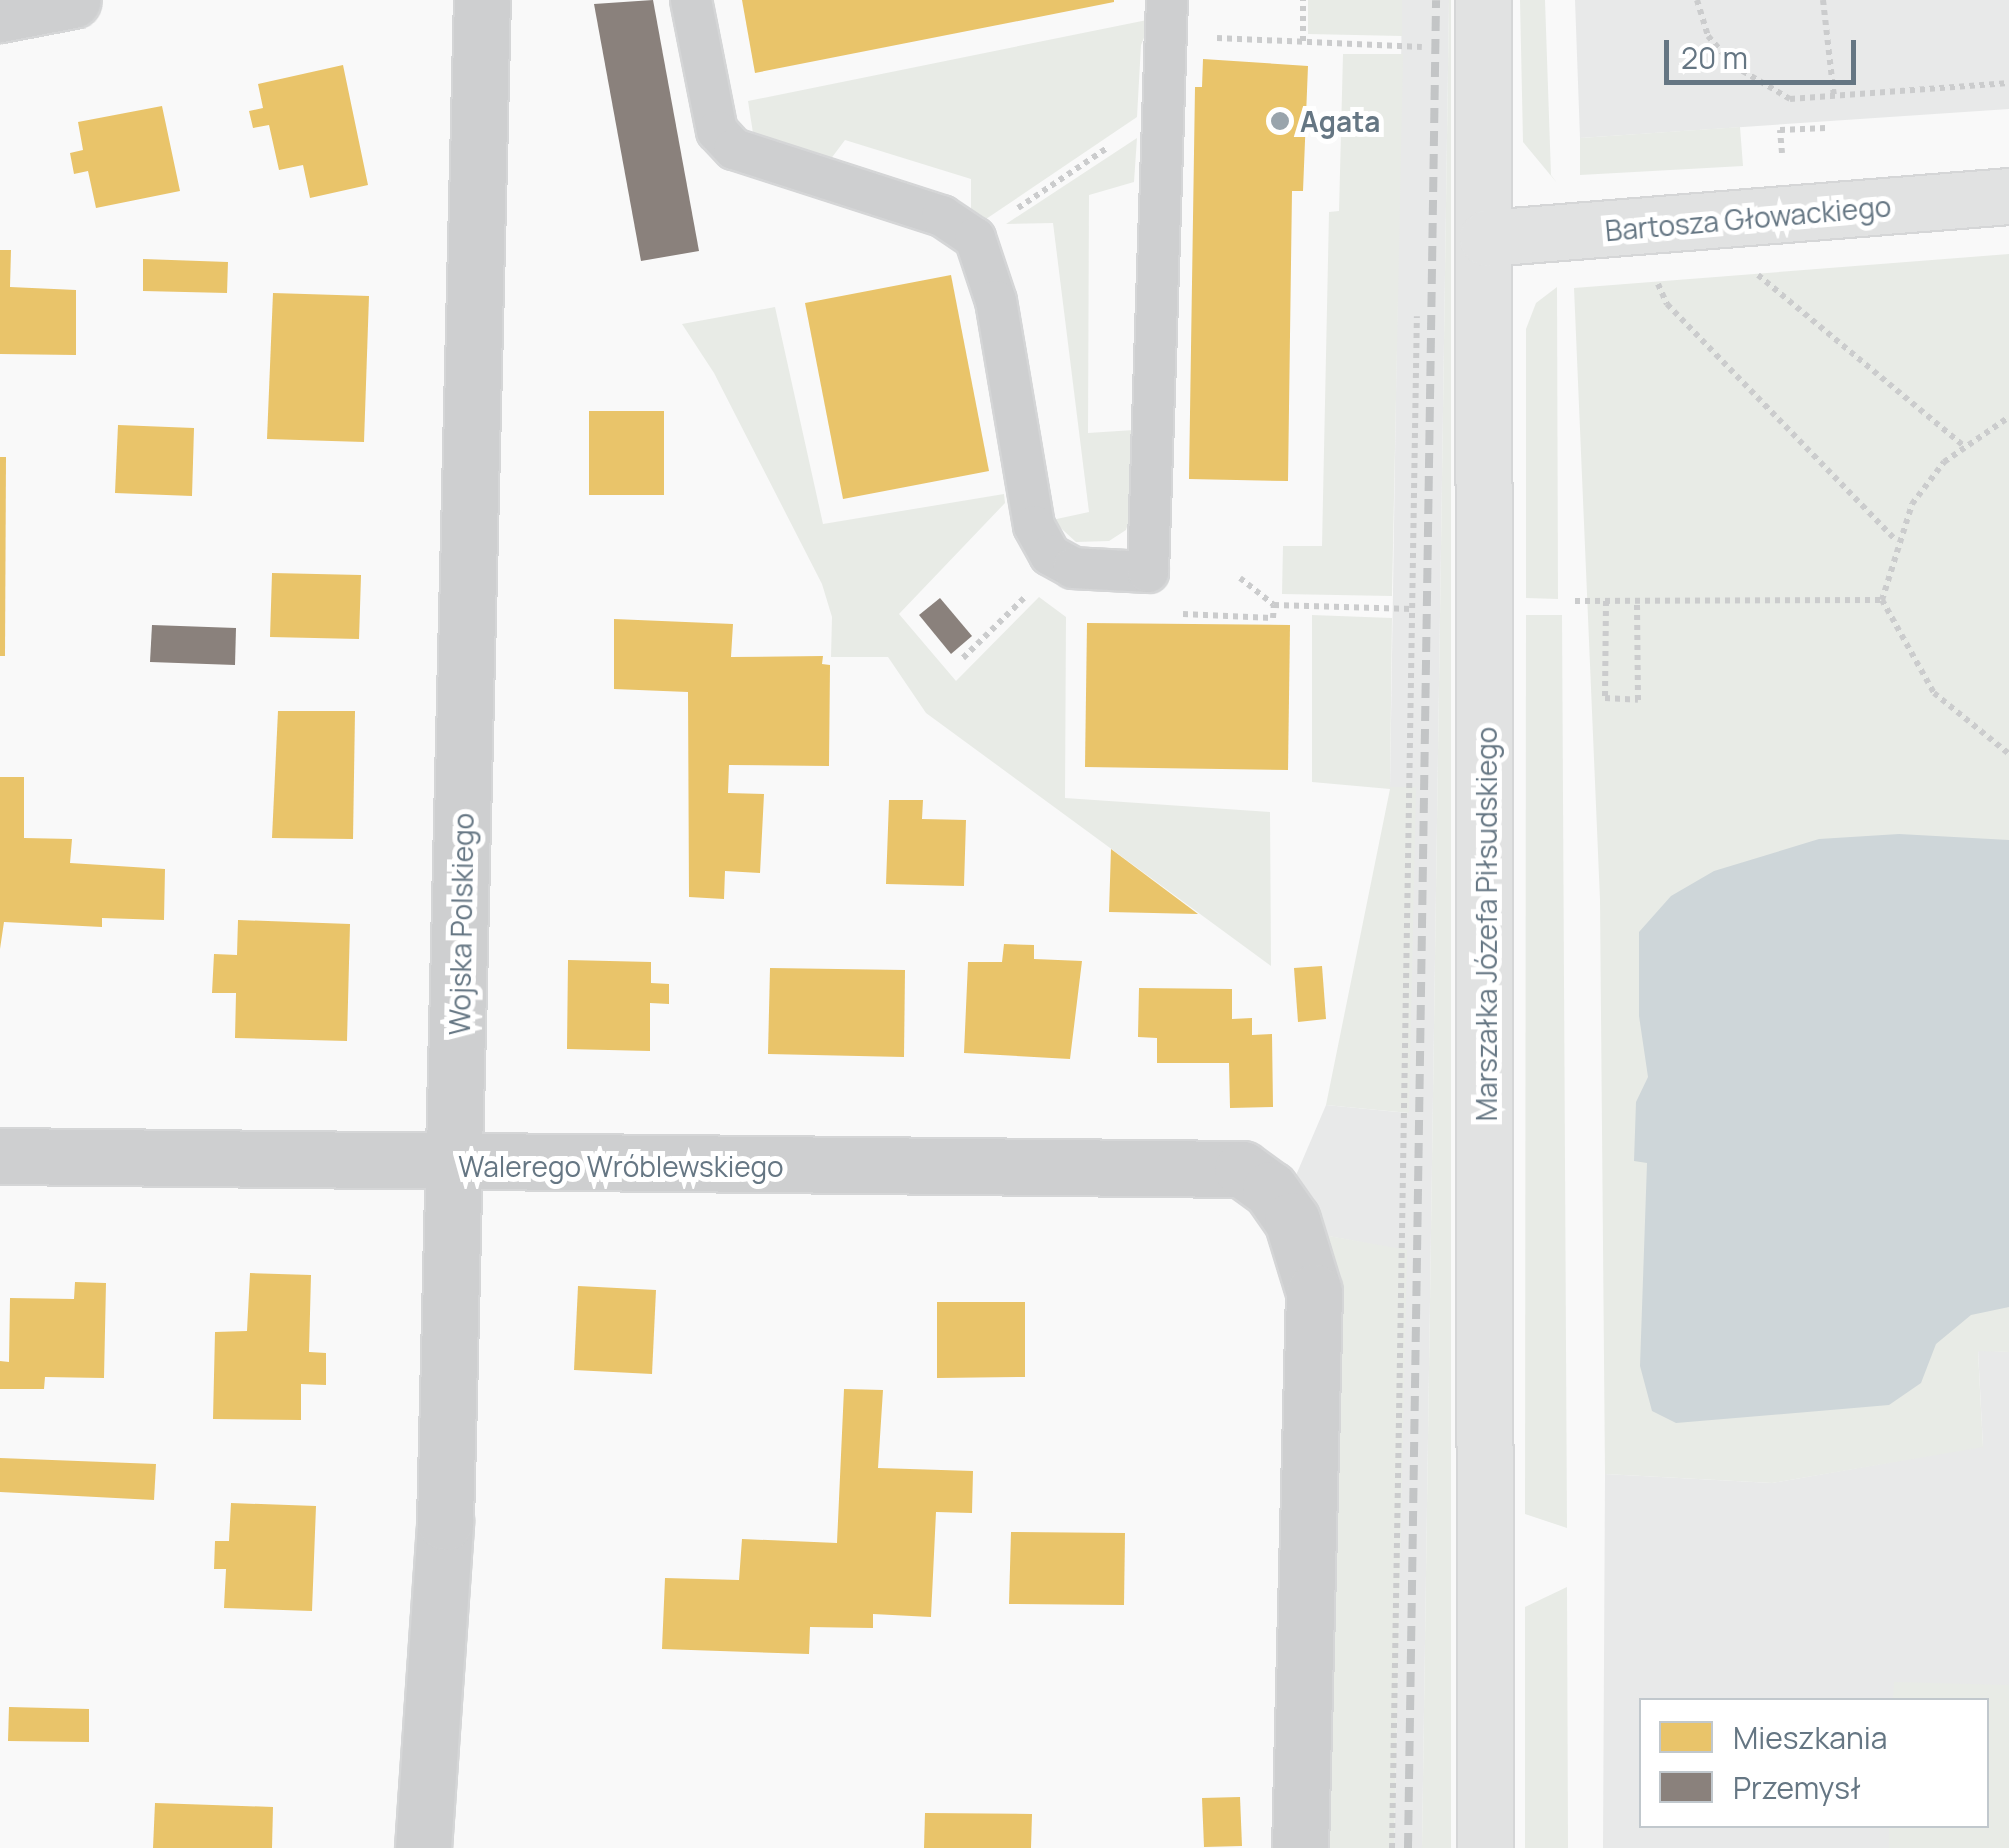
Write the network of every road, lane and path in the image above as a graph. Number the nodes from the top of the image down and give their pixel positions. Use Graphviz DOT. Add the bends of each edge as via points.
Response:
graph roads {
  1 [pos="74,0"];
  2 [pos="482,0"];
  3 [pos="691,0"];
  4 [pos="1166,0"];
  5 [pos="1303,0"];
  6 [pos="1482,0"];
  7 [pos="1697,0"];
  8 [pos="1823,0"];
  9 [pos="0,14"];
  10 [pos="1422,31"];
  11 [pos="1303,42"];
  12 [pos="1422,66"];
  13 [pos="2009,83"];
  14 [pos="1834,96"];
  15 [pos="1162,119"];
  16 [pos="1826,128"];
  17 [pos="1783,160"];
  18 [pos="2009,196"];
  19 [pos="975,238"];
  20 [pos="1486,238"];
  21 [pos="1751,261"];
  22 [pos="1652,269"];
  23 [pos="1418,299"];
  24 [pos="2009,417"];
  25 [pos="1964,446"];
  26 [pos="1896,541"];
  27 [pos="1050,554"];
  28 [pos="1240,578"];
  29 [pos="1606,600"];
  30 [pos="1637,600"];
  31 [pos="1882,600"];
  32 [pos="1575,601"];
  33 [pos="1412,609"];
  34 [pos="1195,614"];
  35 [pos="1195,625"];
  36 [pos="963,658"];
  37 [pos="2009,754"];
  38 [pos="0,1156"];
  39 [pos="456,1165"];
  40 [pos="423,1848"];
  41 [pos="1300,1848"];
  42 [pos="1392,1848"];
  43 [pos="1485,1848"];
  1 -- 9 [label="street"];
  2 -- 39 [label="street, Wojska Polskiego"];
  3 -- 19 [label="lane" via="717,131 734,149 942,216"];
  4 -- 15 [label="lane"];
  5 -- 11 [label="path"];
  6 -- 20 [label="main road, Marszałka Józefa Piłsudskiego"];
  7 -- 14 [label="path" via="1708,36 1758,86 1790,99"];
  8 -- 14 [label="path"];
  10 -- 12 [label="path"];
  13 -- 14 [label="path"];
  15 -- 19 [label="path" via="1142,124"];
  15 -- 27 [label="lane" via="1148,572 1073,568"];
  16 -- 17 [label="path" via="1780,130"];
  18 -- 20 [label="main road, Bartosza Głowackiego"];
  19 -- 27 [label="lane" via="996,301 1034,526"];
  20 -- 43 [label="main road, Marszałka Józefa Piłsudskiego"];
  21 -- 25 [label="path" via="1764,284"];
  22 -- 26 [label="path" via="1667,304"];
  23 -- 33 [label="path"];
  24 -- 25 [label="path"];
  25 -- 26 [label="path" via="1912,504"];
  26 -- 31 [label="path"];
  27 -- 36 [label="path" via="1038,584"];
  28 -- 33 [label="path" via="1274,604"];
  29 -- 30 [label="path"];
  29 -- 30 [label="path" via="1605,698 1638,700"];
  29 -- 32 [label="path"];
  30 -- 31 [label="path"];
  31 -- 37 [label="path" via="1934,693"];
  33 -- 42 [label="path"];
  34 -- 35 [label="path"];
  38 -- 39 [label="street, Walerego Wróblewskiego"];
  39 -- 40 [label="street, Wojska Polskiego" via="445,1522"];
  39 -- 41 [label="street, Walerego Wróblewskiego" via="1242,1169 1270,1189 1292,1220 1314,1292"];
}
